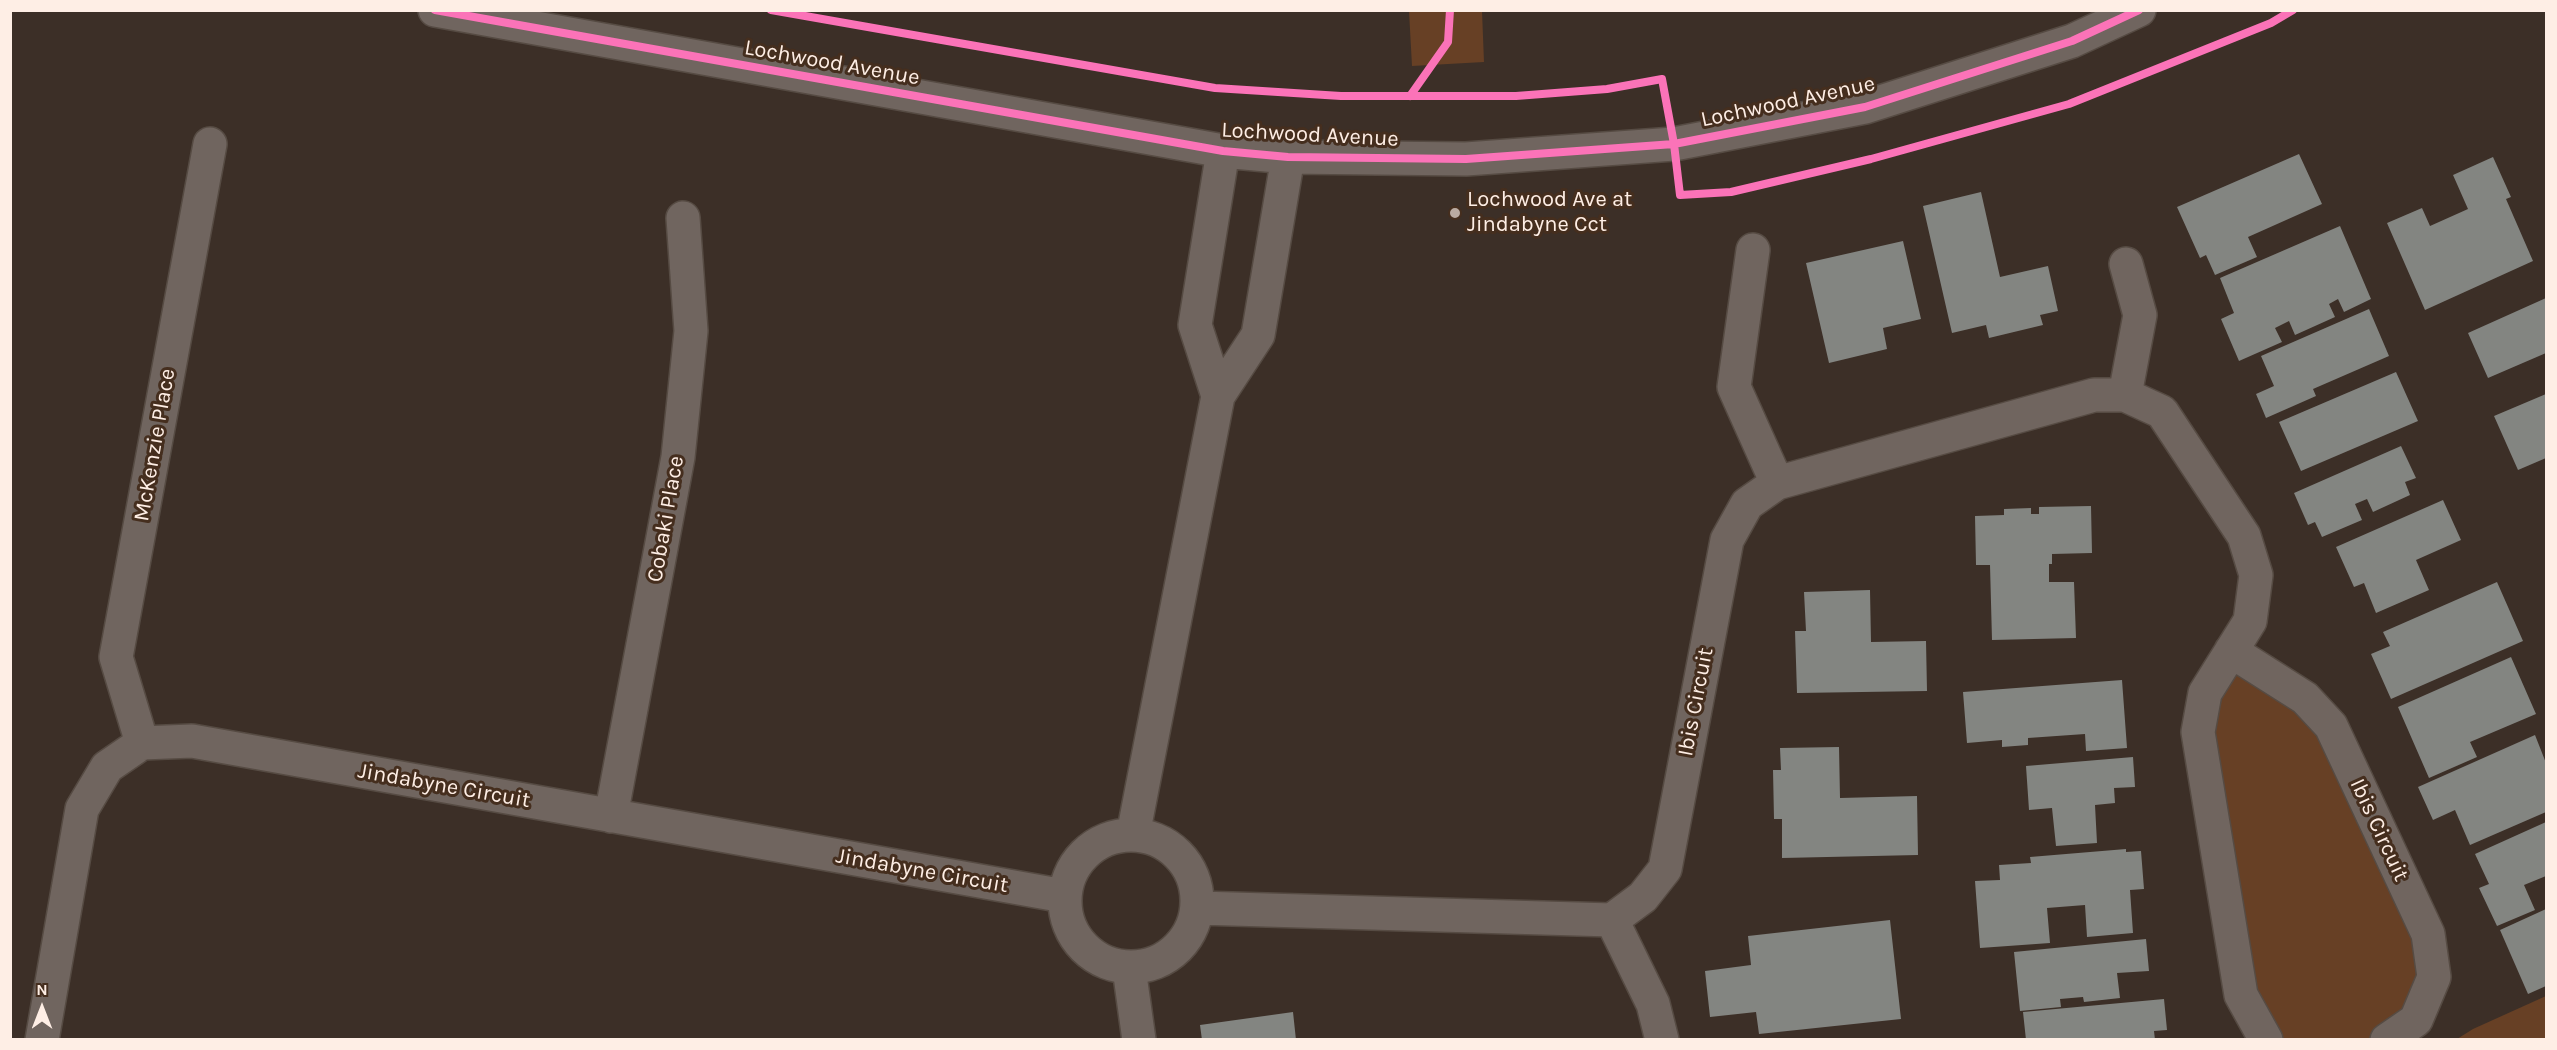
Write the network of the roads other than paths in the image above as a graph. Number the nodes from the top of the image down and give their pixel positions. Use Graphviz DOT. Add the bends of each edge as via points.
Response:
graph roads {
  1 [pos="435,10"];
  2 [pos="2139,10"];
  3 [pos="210,144"];
  4 [pos="1223,151"];
  5 [pos="1288,157"];
  6 [pos="683,218"];
  7 [pos="1753,250"];
  8 [pos="2126,264"];
  9 [pos="2125,395"];
  10 [pos="1218,396"];
  11 [pos="1777,483"];
  12 [pos="2231,651"];
  13 [pos="142,743"];
  14 [pos="611,816"];
  15 [pos="1133,835"];
  16 [pos="1065,896"];
  17 [pos="1198,908"];
  18 [pos="1612,920"];
  19 [pos="1129,968"];
  20 [pos="42,1040"];
  21 [pos="1139,1040"];
  22 [pos="1662,1040"];
  23 [pos="2266,1040"];
  24 [pos="2387,1040"];
  1 -- 4 [label="street, Lochwood Avenue"];
  2 -- 5 [label="street, Lochwood Avenue" via="2072,41 1865,107 1674,144 1466,159"];
  3 -- 13 [label="street, McKenzie Place" via="116,657"];
  4 -- 5 [label="street, Lochwood Avenue"];
  4 -- 10 [label="street" via="1195,325"];
  5 -- 10 [label="street" via="1258,336"];
  6 -- 14 [label="street, Cobaki Place" via="691,331 678,458"];
  7 -- 11 [label="street" via="1734,387"];
  8 -- 9 [label="street" via="2140,315"];
  9 -- 11 [label="street, Ibis Circuit" via="2094,395"];
  9 -- 12 [label="street, Ibis Circuit" via="2162,412 2244,536 2256,575 2250,621"];
  10 -- 15 [label="street"];
  11 -- 18 [label="street, Ibis Circuit" via="1747,504 1726,540 1665,869 1643,897"];
  12 -- 23 [label="street, Ibis Circuit" via="2205,693 2198,732 2241,995"];
  12 -- 24 [label="street, Ibis Circuit" via="2305,698 2331,726 2428,934 2434,977 2416,1020"];
  13 -- 14 [label="street, Jindabyne Circuit" via="192,741"];
  13 -- 20 [label="street" via="107,767 82,809"];
  14 -- 16 [label="street, Jindabyne Circuit"];
  15 -- 16 [label="street" via="1108,839 1086,852 1071,872"];
  15 -- 17 [label="street" via="1159,841 1181,857 1194,881"];
  16 -- 19 [label="street" via="1068,923 1082,946 1104,962"];
  17 -- 18 [label="street"];
  17 -- 19 [label="street" via="1191,932 1176,951 1154,963"];
  18 -- 22 [label="street" via="1653,1004"];
  19 -- 21 [label="street"];
}
